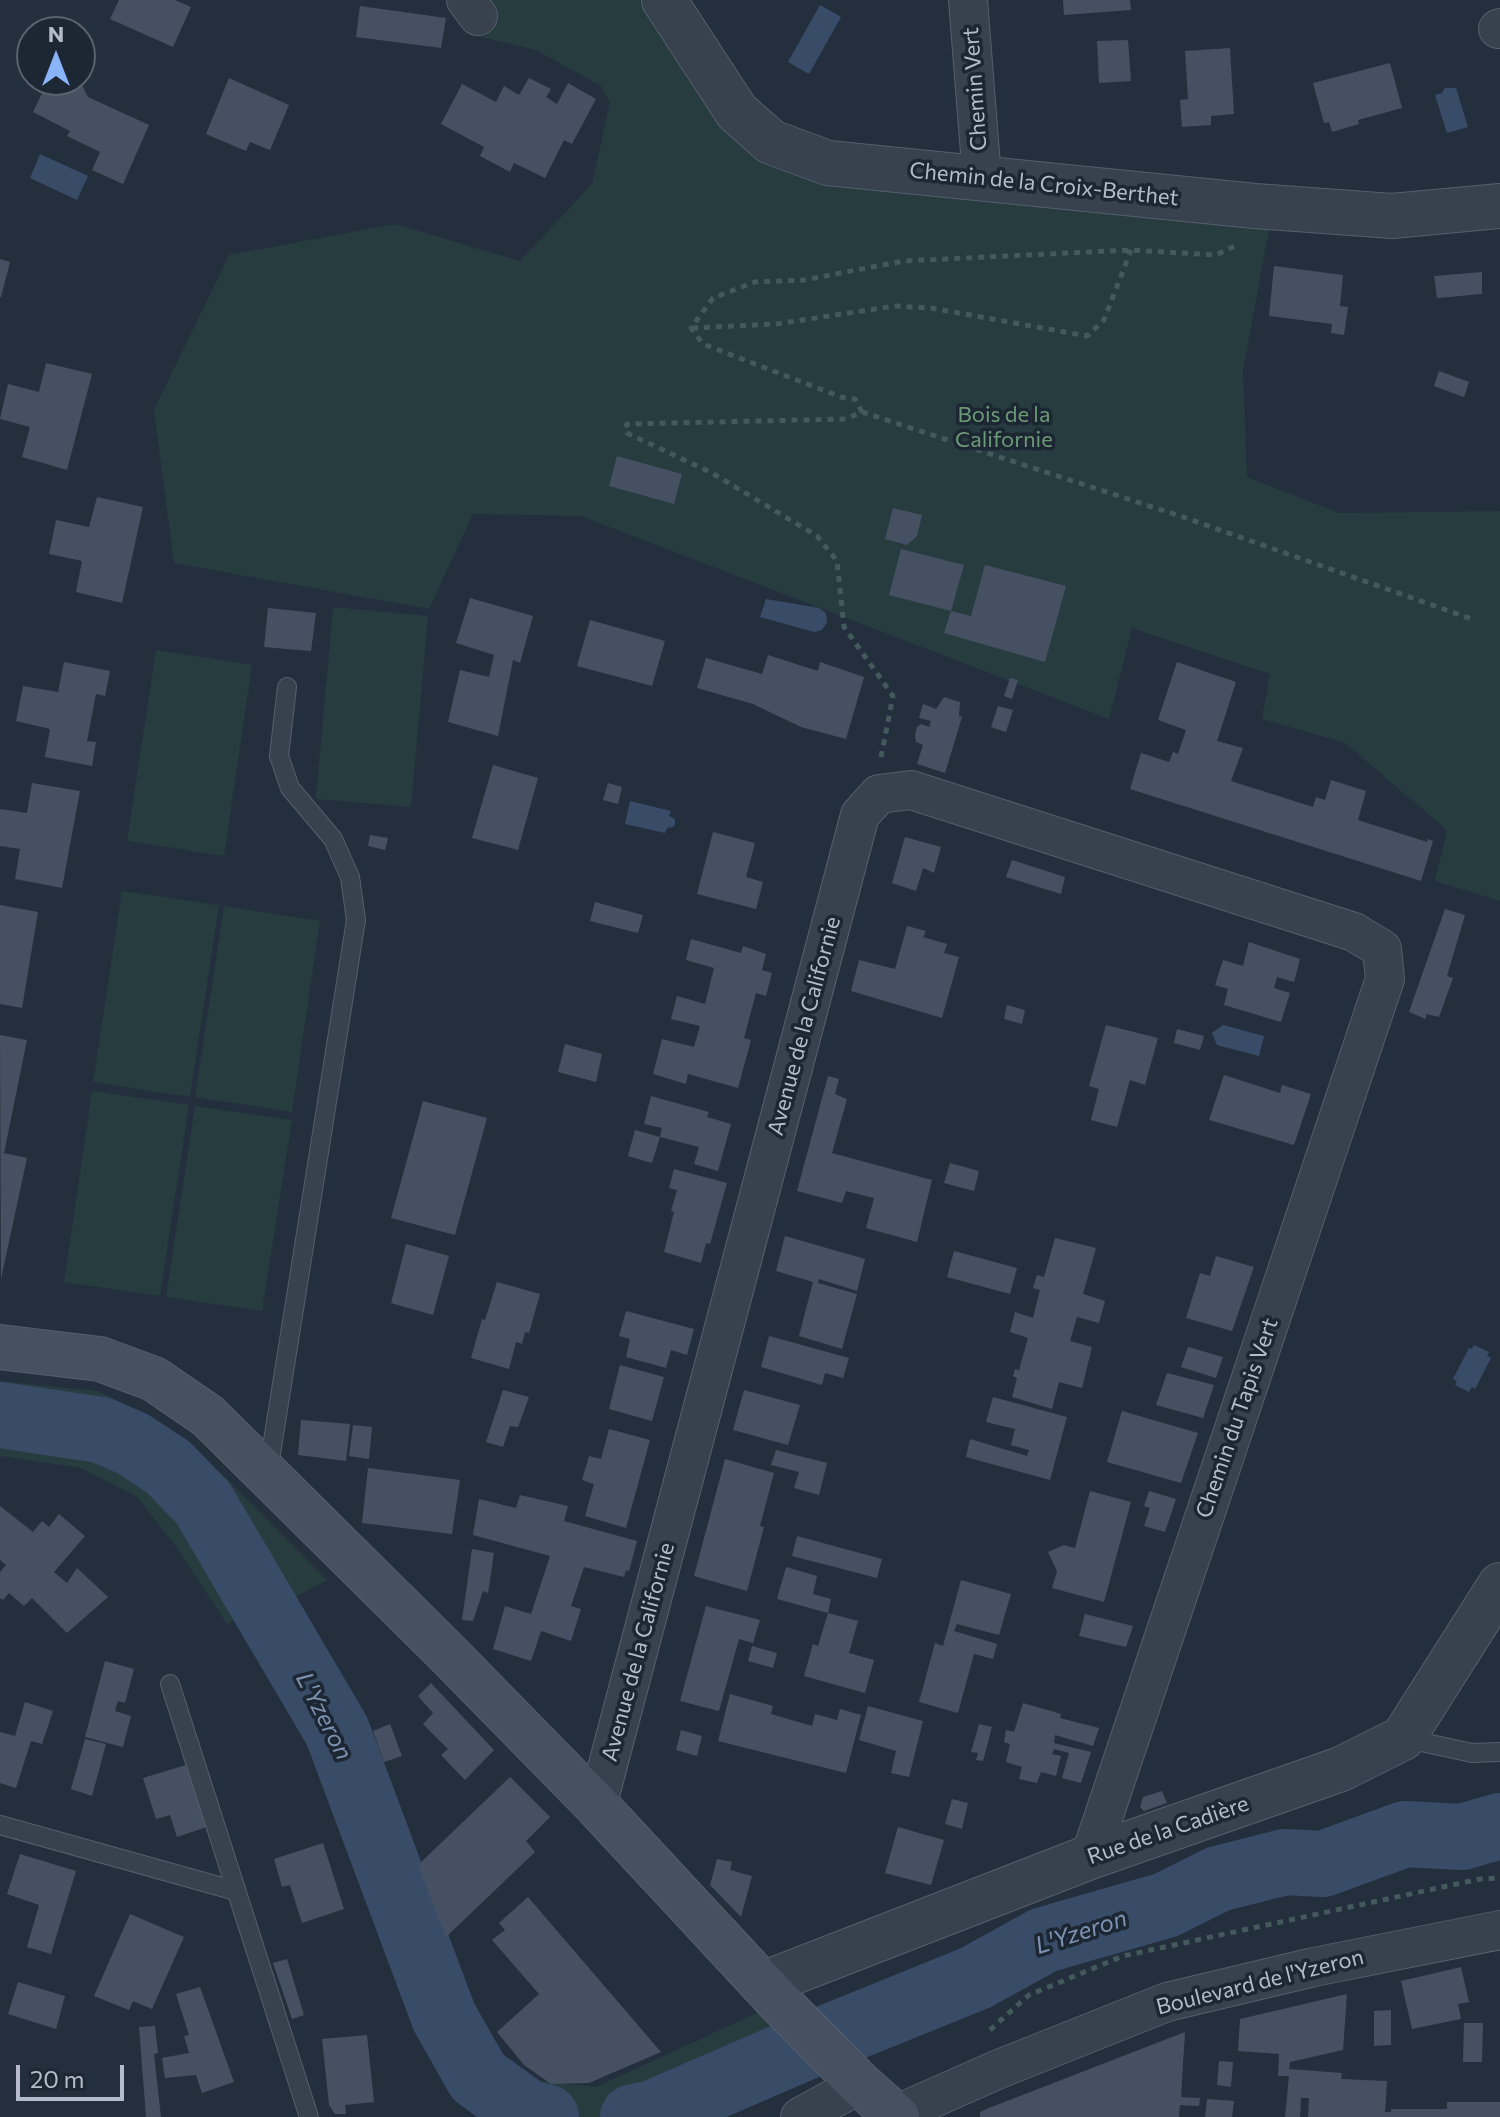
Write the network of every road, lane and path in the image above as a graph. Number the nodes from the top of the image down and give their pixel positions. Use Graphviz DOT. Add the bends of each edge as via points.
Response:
graph roads {
  1 [pos="664,0"];
  2 [pos="968,0"];
  3 [pos="982,178"];
  4 [pos="1255,206"];
  5 [pos="1500,206"];
  6 [pos="1131,250"];
  7 [pos="691,328"];
  8 [pos="862,412"];
  9 [pos="1472,619"];
  10 [pos="287,687"];
  11 [pos="887,725"];
  12 [pos="1385,979"];
  13 [pos="0,1347"];
  14 [pos="268,1474"];
  15 [pos="1500,1585"];
  16 [pos="170,1684"];
  17 [pos="1403,1738"];
  18 [pos="1500,1752"];
  19 [pos="597,1806"];
  20 [pos="0,1825"];
  21 [pos="1090,1857"];
  22 [pos="1500,1878"];
  23 [pos="236,1891"];
  24 [pos="1500,1930"];
  25 [pos="771,1993"];
  26 [pos="985,2035"];
  27 [pos="852,2075"];
  28 [pos="896,2116"];
  29 [pos="309,2117"];
  30 [pos="800,2117"];
  1 -- 3 [label="street, Chemin de la Croix-Berthet" via="737,112 771,142 828,163"];
  2 -- 3 [label="street, Chemin Vert"];
  3 -- 4 [label="street, Chemin de la Croix-Berthet"];
  4 -- 5 [label="street, Chemin de la Croix-Berthet" via="1392,216"];
  4 -- 6 [label="path" via="1252,237 1216,255"];
  6 -- 7 [label="path" via="904,261 804,280 755,282 713,298"];
  6 -- 7 [label="path" via="1104,320 1087,336 895,306 776,324"];
  7 -- 8 [label="path" via="703,344 855,399"];
  8 -- 9 [label="path"];
  8 -- 11 [label="path" via="846,419 625,428 817,536 837,561 844,627 893,696"];
  10 -- 14 [label="lane" via="279,756 290,788 333,839 350,877 356,920"];
  12 -- 19 [label="street, Avenue de la Californie" via="1382,949 1354,932 911,790 879,794 860,815"];
  12 -- 21 [label="street, Chemin du Tapis Vert"];
  13 -- 14 [label="main road" via="100,1359 154,1379 208,1416"];
  14 -- 19 [label="main road"];
  15 -- 17 [label="street"];
  16 -- 23 [label="lane"];
  17 -- 18 [label="lane" via="1472,1753"];
  17 -- 21 [label="street, Rue de la Cadière" via="1341,1769"];
  19 -- 25 [label="main road"];
  20 -- 23 [label="lane"];
  21 -- 25 [label="street, Rue de la Cadière"];
  22 -- 26 [label="path" via="1123,1956 1029,1995"];
  23 -- 29 [label="lane"];
  24 -- 28 [label="street, Boulevard de l'Yzeron" via="1167,2002"];
  25 -- 27 [label="main road"];
  27 -- 28 [label="main road"];
  27 -- 30 [label="street"];
}
